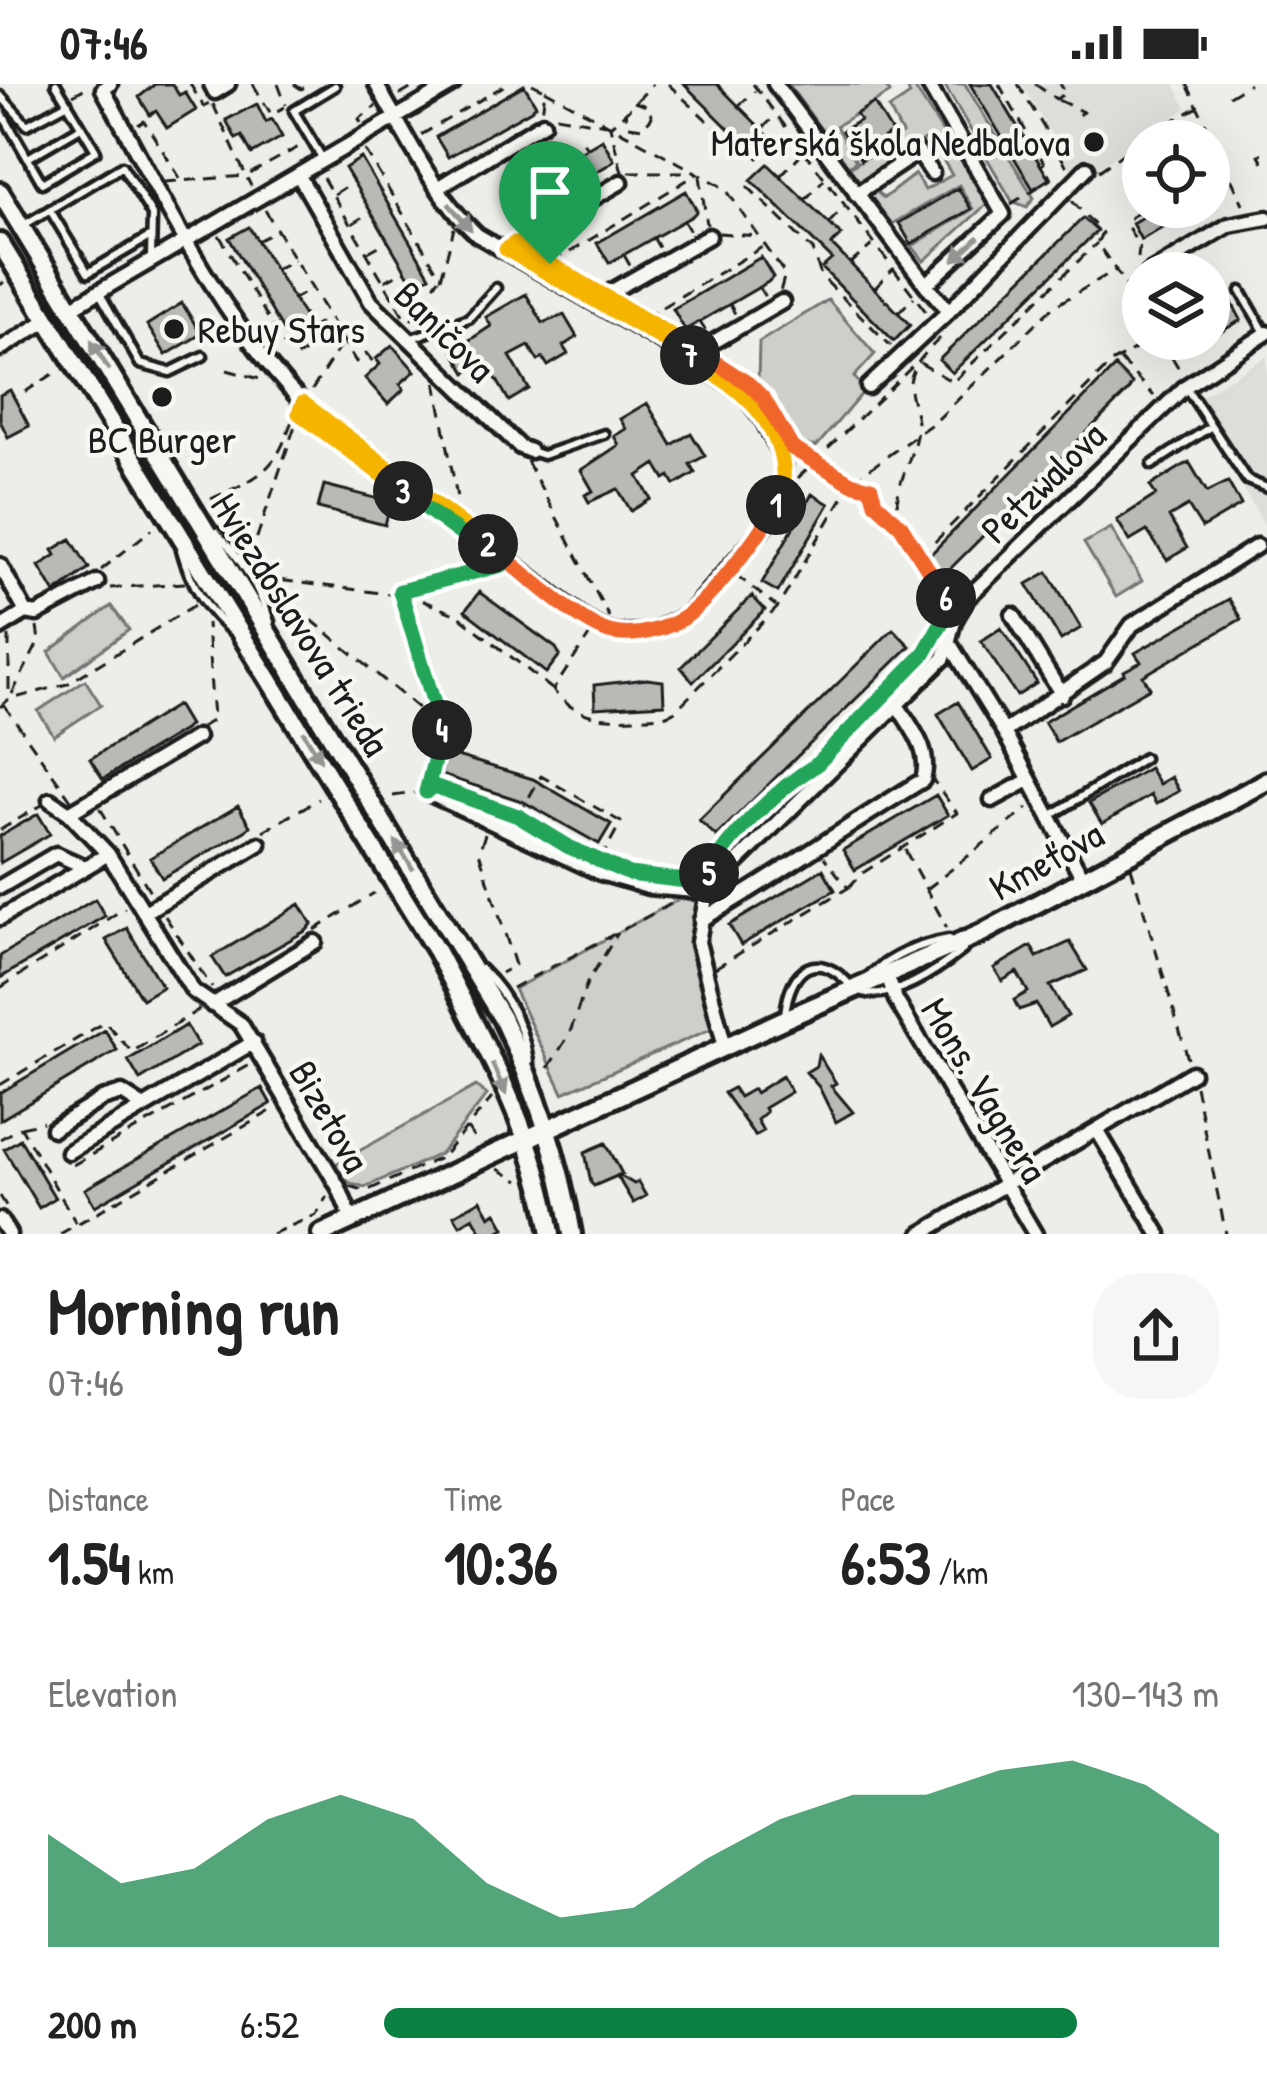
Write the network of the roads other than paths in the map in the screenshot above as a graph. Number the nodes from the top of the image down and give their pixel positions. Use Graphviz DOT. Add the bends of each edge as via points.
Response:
graph roads {
  1 [pos="56,84"];
  2 [pos="110,84"];
  3 [pos="211,84"];
  4 [pos="228,84"];
  5 [pos="453,84"];
  6 [pos="775,84"];
  7 [pos="928,84"];
  8 [pos="335,86"];
  9 [pos="373,90"];
  10 [pos="0,95"];
  11 [pos="67,102"];
  12 [pos="0,110"];
  13 [pos="397,119"];
  14 [pos="543,119"];
  15 [pos="82,127"];
  16 [pos="28,158"];
  17 [pos="322,168"];
  18 [pos="1087,168"];
  19 [pos="932,173"];
  20 [pos="298,176"];
  21 [pos="621,182"];
  22 [pos="437,188"];
  23 [pos="0,192"];
  24 [pos="856,194"];
  25 [pos="50,210"];
  26 [pos="1267,218"];
  27 [pos="21,226"];
  28 [pos="152,236"];
  29 [pos="710,236"];
  30 [pos="188,241"];
  31 [pos="0,243"];
  32 [pos="506,249"];
  33 [pos="1183,252"];
  34 [pos="151,262"];
  35 [pos="926,285"];
  36 [pos="496,288"];
  37 [pos="1241,291"];
  38 [pos="99,292"];
  39 [pos="593,302"];
  40 [pos="782,302"];
  41 [pos="71,308"];
  42 [pos="949,311"];
  43 [pos="46,321"];
  44 [pos="1266,334"];
  45 [pos="409,340"];
  46 [pos="0,349"];
  47 [pos="203,356"];
  48 [pos="688,357"];
  49 [pos="1186,386"];
  50 [pos="868,387"];
  51 [pos="1210,427"];
  52 [pos="604,434"];
  53 [pos="525,449"];
  54 [pos="1152,465"];
  55 [pos="1267,488"];
  56 [pos="1257,546"];
  57 [pos="0,565"];
  58 [pos="97,582"];
  59 [pos="30,613"];
  60 [pos="1013,615"];
  61 [pos="4,626"];
  62 [pos="950,644"];
  63 [pos="1061,695"];
  64 [pos="896,703"];
  65 [pos="442,728"];
  66 [pos="1004,732"];
  67 [pos="195,734"];
  68 [pos="1144,758"];
  69 [pos="1029,781"];
  70 [pos="1267,781"];
  71 [pos="50,800"];
  72 [pos="992,800"];
  73 [pos="73,807"];
  74 [pos="1049,817"];
  75 [pos="259,844"];
  76 [pos="108,854"];
  77 [pos="85,867"];
  78 [pos="1082,877"];
  79 [pos="707,885"];
  80 [pos="0,887"];
  81 [pos="145,912"];
  82 [pos="0,918"];
  83 [pos="701,920"];
  84 [pos="982,933"];
  85 [pos="315,942"];
  86 [pos="889,982"];
  87 [pos="854,989"];
  88 [pos="207,1006"];
  89 [pos="785,1019"];
  90 [pos="254,1042"];
  91 [pos="725,1047"];
  92 [pos="1192,1073"];
  93 [pos="144,1107"];
  94 [pos="53,1129"];
  95 [pos="549,1129"];
  96 [pos="1096,1130"];
  97 [pos="526,1142"];
  98 [pos="68,1152"];
  99 [pos="1006,1182"];
  100 [pos="0,1220"];
  101 [pos="352,1220"];
  102 [pos="9,1234"];
  103 [pos="321,1234"];
  104 [pos="551,1234"];
  105 [pos="572,1234"];
  106 [pos="922,1234"];
  107 [pos="1035,1234"];
  108 [pos="1159,1234"];
  1 -- 11 [label="lane"];
  2 -- 30 [label="street" via="103,89"];
  3 -- 4 [label="street" via="215,92"];
  5 -- 13 [label="street"];
  6 -- 24 [label="street"];
  7 -- 35 [label="street, one-way" via="1004,214"];
  8 -- 17 [label="lane" via="294,111"];
  9 -- 13 [label="street"];
  10 -- 11 [label="lane" via="27,125"];
  11 -- 15 [label="lane"];
  12 -- 16 [label="lane"];
  13 -- 17 [label="street"];
  13 -- 22 [label="street"];
  14 -- 22 [label="street"];
  15 -- 16 [label="lane"];
  15 -- 16 [label="lane" via="96,151 42,182"];
  17 -- 20 [label="street"];
  18 -- 42 [label="street"];
  19 -- 24 [label="street" via="918,152"];
  20 -- 30 [label="street"];
  20 -- 45 [label="street, Baničova" via="371,302"];
  21 -- 32 [label="street"];
  22 -- 32 [label="street, one-way" via="477,235"];
  23 -- 27 [label="street, Hviezdoslavova trieda"];
  24 -- 35 [label="street"];
  25 -- 27 [label="lane"];
  25 -- 28 [label="lane" via="88,273"];
  25 -- 28 [label="lane" via="122,166 152,214"];
  26 -- 33 [label="street" via="1228,224"];
  27 -- 41 [label="street, Hviezdoslavova trieda"];
  28 -- 34 [label="lane"];
  29 -- 39 [label="street"];
  30 -- 34 [label="street"];
  30 -- 48 [label="street" via="300,407 611,633 649,632 687,616 765,526 783,492 784,461 763,419 744,395"];
  31 -- 43 [label="street, Hviezdoslavova trieda"];
  32 -- 39 [label="street"];
  34 -- 38 [label="street"];
  35 -- 42 [label="street"];
  36 -- 45 [label="lane" via="469,318"];
  37 -- 44 [label="lane"];
  38 -- 41 [label="street"];
  38 -- 47 [label="lane" via="140,364 170,372"];
  39 -- 48 [label="street"];
  40 -- 48 [label="street"];
  41 -- 43 [label="street"];
  95 -- 41 [label="street, Hviezdoslavova trieda, one-way" via="466,954"];
  42 -- 50 [label="street"];
  43 -- 46 [label="street"];
  43 -- 97 [label="street, Hviezdoslavova trieda, one-way" via="437,952"];
  44 -- 49 [label="street, Petzwalova"];
  45 -- 53 [label="street, Baničova"];
  49 -- 51 [label="lane"];
  49 -- 62 [label="street, Petzwalova" via="968,598"];
  51 -- 54 [label="lane"];
  51 -- 55 [label="lane" via="1247,480"];
  52 -- 53 [label="lane" via="543,455"];
  56 -- 63 [label="street" via="1132,625 1106,662"];
  57 -- 59 [label="street"];
  58 -- 59 [label="street"];
  59 -- 61 [label="street"];
  60 -- 63 [label="street"];
  62 -- 64 [label="street, Petzwalova"];
  62 -- 66 [label="street"];
  63 -- 66 [label="street"];
  64 -- 79 [label="street, Petzwalova"];
  64 -- 83 [label="street" via="922,746 923,780"];
  65 -- 79 [label="street" via="426,792 600,873 648,887"];
  66 -- 69 [label="street"];
  67 -- 73 [label="street"];
  68 -- 74 [label="lane"];
  69 -- 72 [label="street"];
  69 -- 74 [label="street"];
  70 -- 78 [label="street, Kmeťova"];
  71 -- 73 [label="street, Bizetova"];
  73 -- 76 [label="street, Bizetova"];
  74 -- 78 [label="street"];
  75 -- 81 [label="street"];
  76 -- 77 [label="street"];
  76 -- 81 [label="street, Bizetova"];
  77 -- 80 [label="street" via="56,854"];
  77 -- 82 [label="street"];
  78 -- 84 [label="street, Kmeťova"];
  79 -- 83 [label="street"];
  81 -- 88 [label="street, Bizetova"];
  83 -- 91 [label="street" via="698,942"];
  84 -- 86 [label="street, Kmeťova"];
  84 -- 87 [label="lane" via="925,943 886,961"];
  85 -- 88 [label="street"];
  86 -- 87 [label="street, Kmeťova"];
  86 -- 99 [label="street, Mons. Vagnera"];
  87 -- 89 [label="street, Kmeťova"];
  87 -- 89 [label="lane" via="836,970 801,970"];
  88 -- 90 [label="street, Bizetova" via="242,1024"];
  89 -- 91 [label="street, Kmeťova"];
  90 -- 93 [label="street, Bizetova"];
  90 -- 101 [label="street, Bizetova"];
  91 -- 95 [label="street, Kmeťova"];
  92 -- 96 [label="street"];
  93 -- 94 [label="street" via="122,1093"];
  93 -- 98 [label="street, Bizetova"];
  95 -- 97 [label="street, Kmeťova"];
  95 -- 105 [label="street, Hviezdoslavova trieda"];
  96 -- 99 [label="street"];
  96 -- 108 [label="street"];
  97 -- 101 [label="street"];
  97 -- 104 [label="street, Hviezdoslavova trieda"];
  99 -- 106 [label="street"];
  99 -- 107 [label="street, Mons. Vagnera"];
  100 -- 102 [label="street"];
  101 -- 103 [label="street"];
}
